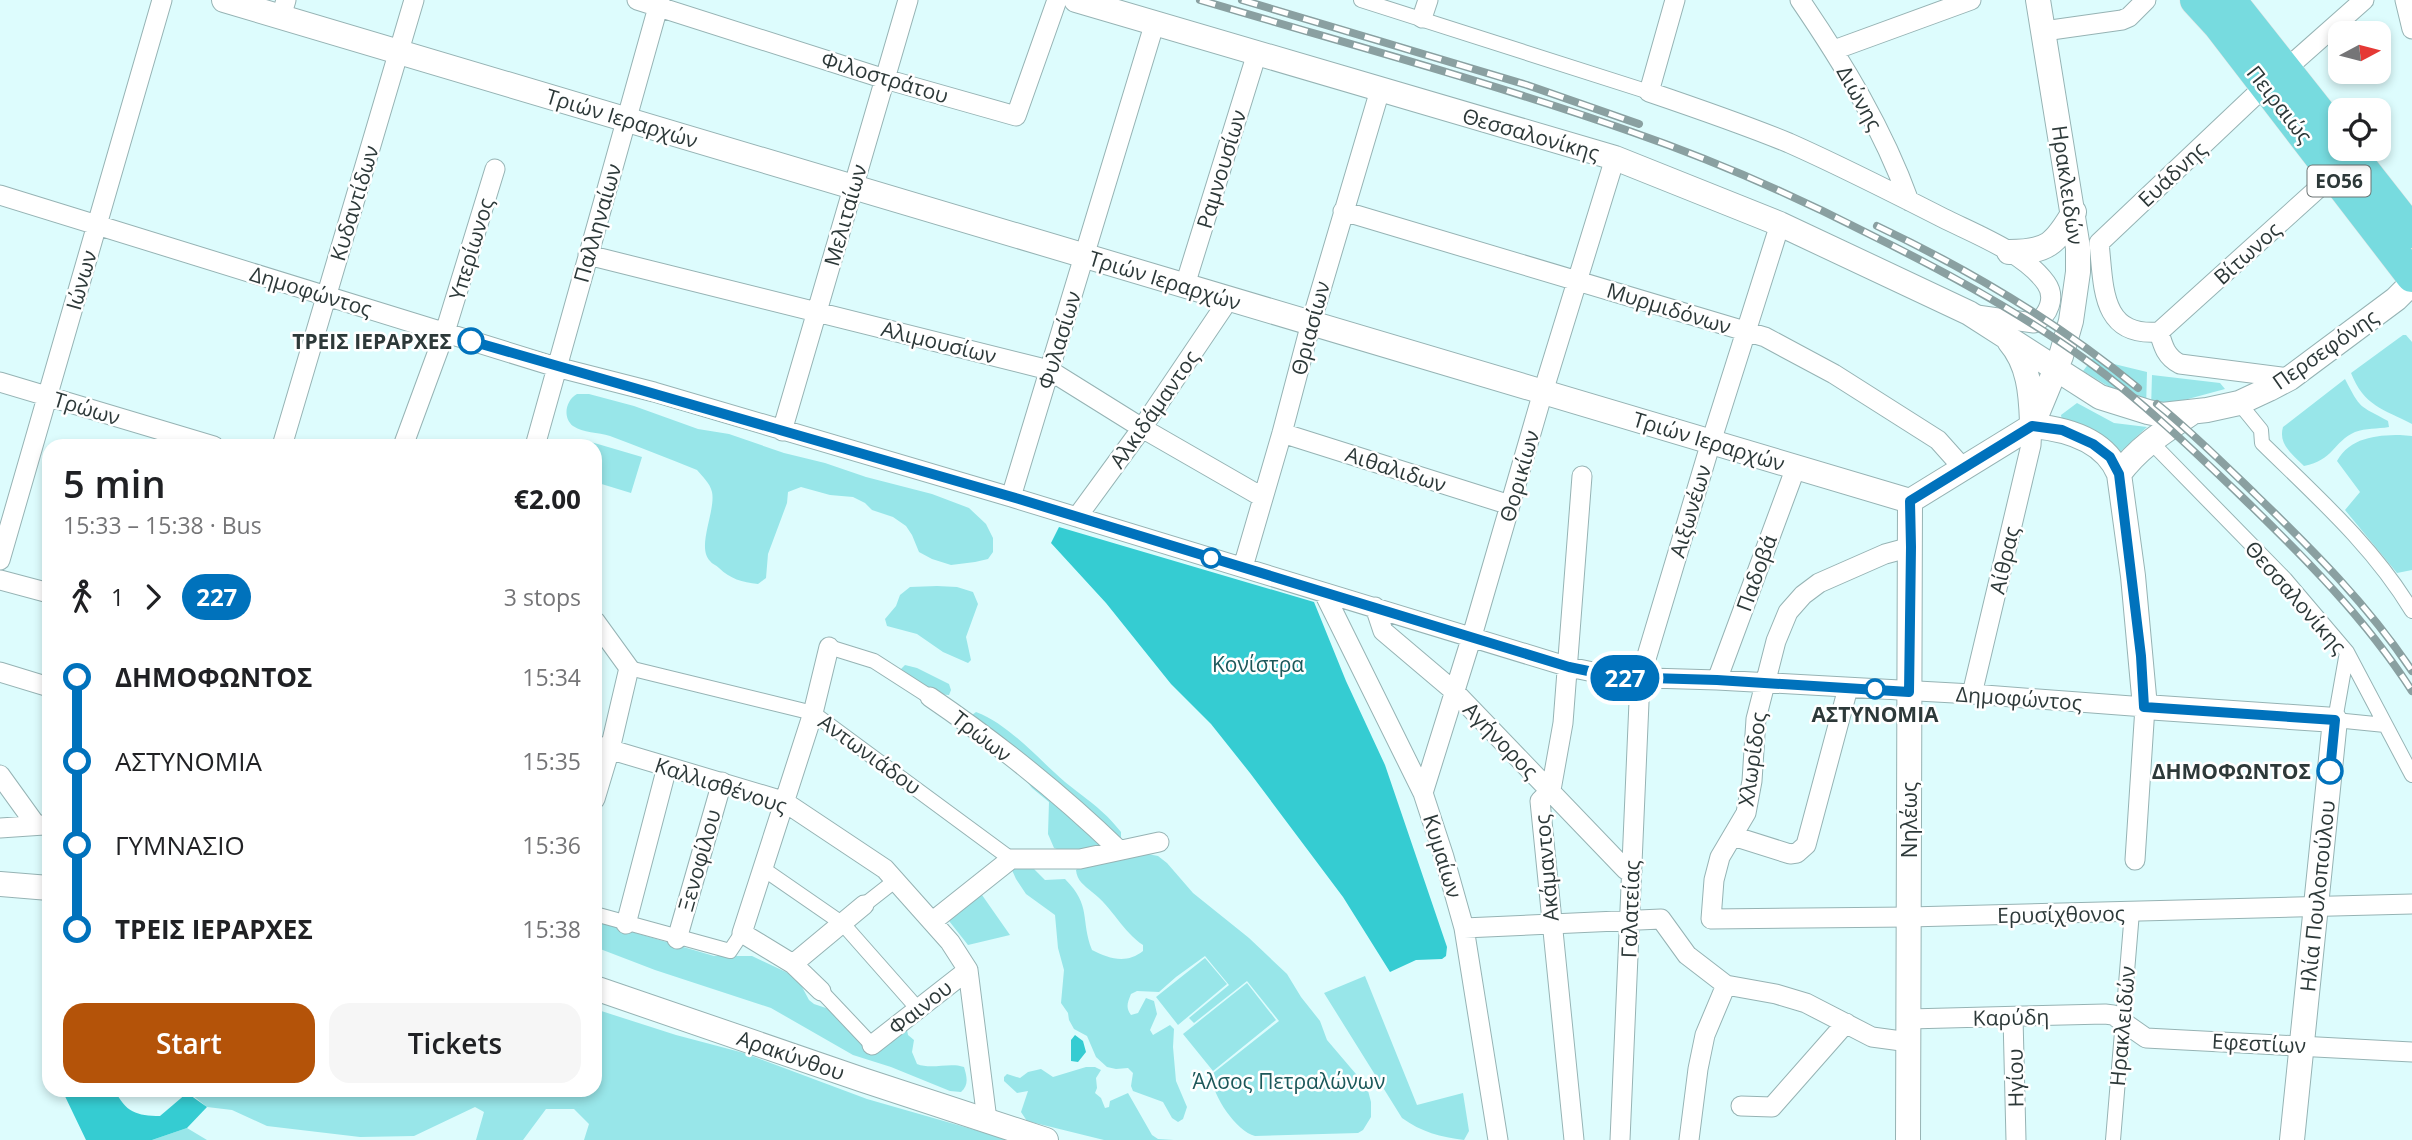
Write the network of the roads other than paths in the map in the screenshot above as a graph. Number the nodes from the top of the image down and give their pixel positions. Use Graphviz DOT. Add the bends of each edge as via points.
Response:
graph roads {
  1 [pos="162,0"];
  2 [pos="224,0"];
  3 [pos="414,0"];
  4 [pos="637,0"];
  5 [pos="908,0"];
  6 [pos="1057,0"];
  7 [pos="1076,0"];
  8 [pos="1361,0"];
  9 [pos="1675,0"];
  10 [pos="1800,0"];
  11 [pos="1971,0"];
  12 [pos="2038,0"];
  13 [pos="2146,0"];
  14 [pos="2196,0"];
  15 [pos="2230,0"];
  16 [pos="2364,0"];
  17 [pos="2405,0"];
  18 [pos="659,3"];
  19 [pos="284,8"];
  20 [pos="1425,9"];
  21 [pos="1155,22"];
  22 [pos="2412,29"];
  23 [pos="2044,31"];
  24 [pos="1834,50"];
  25 [pos="399,52"];
  26 [pos="1257,53"];
  27 [pos="2276,78"];
  28 [pos="885,79"];
  29 [pos="1380,90"];
  30 [pos="1649,92"];
  31 [pos="626,119"];
  32 [pos="2328,128"];
  33 [pos="1615,158"];
  34 [pos="2341,162"];
  35 [pos="495,169"];
  36 [pos="853,187"];
  37 [pos="0,195"];
  38 [pos="1909,201"];
  39 [pos="1343,211"];
  40 [pos="2075,219"];
  41 [pos="1780,224"];
  42 [pos="97,225"];
  43 [pos="2412,232"];
  44 [pos="2099,243"];
  45 [pos="2009,252"];
  46 [pos="1084,255"];
  47 [pos="587,256"];
  48 [pos="2412,276"];
  49 [pos="1578,280"];
  50 [pos="2412,283"];
  51 [pos="1185,285"];
  52 [pos="327,296"];
  53 [pos="1228,299"];
  54 [pos="817,312"];
  55 [pos="1969,313"];
  56 [pos="1311,323"];
  57 [pos="1745,331"];
  58 [pos="2159,331"];
  59 [pos="445,332"];
  60 [pos="2005,335"];
  61 [pos="556,367"];
  62 [pos="2056,369"];
  63 [pos="1049,370"];
  64 [pos="2290,377"];
  65 [pos="0,382"];
  66 [pos="1543,392"];
  67 [pos="48,396"];
  68 [pos="2239,403"];
  69 [pos="2190,413"];
  70 [pos="2032,426"];
  71 [pos="1142,428"];
  72 [pos="782,431"];
  73 [pos="1282,433"];
  74 [pos="169,439"];
  75 [pos="284,439"];
  76 [pos="406,439"];
  77 [pos="537,439"];
  78 [pos="2150,441"];
  79 [pos="1711,442"];
  80 [pos="1796,467"];
  81 [pos="1963,468"];
  82 [pos="2119,474"];
  83 [pos="1583,476"];
  84 [pos="1011,497"];
  85 [pos="1262,497"];
  86 [pos="1910,501"];
  87 [pos="1510,505"];
  88 [pos="1077,517"];
  89 [pos="1911,547"];
  90 [pos="0,561"];
  91 [pos="1243,567"];
  92 [pos="0,580"];
  93 [pos="42,591"];
  94 [pos="1324,593"];
  95 [pos="1375,607"];
  96 [pos="2412,611"];
  97 [pos="602,631"];
  98 [pos="1472,636"];
  99 [pos="829,647"];
  100 [pos="2347,652"];
  101 [pos="1569,667"];
  102 [pos="629,668"];
  103 [pos="0,672"];
  104 [pos="1640,679"];
  105 [pos="1717,680"];
  106 [pos="1765,682"];
  107 [pos="42,685"];
  108 [pos="1848,688"];
  109 [pos="1455,692"];
  110 [pos="1909,692"];
  111 [pos="1972,694"];
  112 [pos="930,697"];
  113 [pos="2144,707"];
  114 [pos="813,713"];
  115 [pos="2335,720"];
  116 [pos="2385,726"];
  117 [pos="603,747"];
  118 [pos="667,767"];
  119 [pos="0,775"];
  120 [pos="2412,775"];
  121 [pos="722,782"];
  122 [pos="1551,790"];
  123 [pos="1423,793"];
  124 [pos="783,801"];
  125 [pos="42,824"];
  126 [pos="42,825"];
  127 [pos="0,828"];
  128 [pos="1733,836"];
  129 [pos="1160,842"];
  130 [pos="1119,850"];
  131 [pos="1011,859"];
  132 [pos="2136,860"];
  133 [pos="762,868"];
  134 [pos="1632,871"];
  135 [pos="896,880"];
  136 [pos="0,884"];
  137 [pos="42,887"];
  138 [pos="2412,904"];
  139 [pos="864,905"];
  140 [pos="2315,908"];
  141 [pos="2132,912"];
  142 [pos="602,916"];
  143 [pos="1909,917"];
  144 [pos="1710,919"];
  145 [pos="1630,920"];
  146 [pos="933,921"];
  147 [pos="843,923"];
  148 [pos="626,924"];
  149 [pos="1551,924"];
  150 [pos="1464,928"];
  151 [pos="742,933"];
  152 [pos="677,939"];
  153 [pos="793,964"];
  154 [pos="968,970"];
  155 [pos="1726,985"];
  156 [pos="602,990"];
  157 [pos="821,991"];
  158 [pos="918,1009"];
  159 [pos="2013,1017"];
  160 [pos="2117,1019"];
  161 [pos="1846,1023"];
  162 [pos="1909,1031"];
  163 [pos="872,1045"];
  164 [pos="2301,1045"];
  165 [pos="2412,1052"];
  166 [pos="1741,1105"];
  167 [pos="987,1120"];
  168 [pos="1046,1140"];
  169 [pos="1498,1140"];
  170 [pos="1574,1140"];
  171 [pos="1620,1140"];
  172 [pos="1689,1140"];
  173 [pos="1908,1140"];
  174 [pos="2016,1140"];
  175 [pos="2113,1140"];
  176 [pos="2292,1140"];
  1 -- 42 [label="street, Ιώνων"];
  2 -- 19 [label="street, Τριών Ιεραρχών"];
  3 -- 25 [label="street, Κυδαντίδων"];
  4 -- 18 [label="street, Φιλοστράτου"];
  5 -- 28 [label="street, Μελιταίων"];
  6 -- 28 [label="street, Φιλοστράτου" via="1016,116"];
  7 -- 21 [label="street, Θεσσαλονίκης"];
  8 -- 20 [label="street, Θεσσαλονίκης"];
  9 -- 30 [label="street"];
  10 -- 24 [label="street, Διώνης"];
  11 -- 24 [label="street"];
  12 -- 23 [label="street, Ηρακλειδών"];
  13 -- 23 [label="street" via="2125,18"];
  14 -- 27 [label="main road, Πειραιώς / ΕΟ56"];
  15 -- 27 [label="main road, Πειραιώς / ΕΟ56"];
  16 -- 27 [label="street, Ευάδνης"];
  17 -- 22 [label="street"];
  18 -- 28 [label="street, Φιλοστράτου"];
  18 -- 31 [label="street, Παλληναίων"];
  19 -- 25 [label="street, Τριών Ιεραρχών"];
  20 -- 30 [label="street, Θεσσαλονίκης"];
  21 -- 26 [label="street, Θεσσαλονίκης"];
  21 -- 46 [label="street, Φυλασίων"];
  23 -- 40 [label="street, Ηρακλειδών"];
  24 -- 38 [label="street, Διώνης" via="1884,140"];
  25 -- 31 [label="street, Τριών Ιεραρχών"];
  25 -- 52 [label="street, Κυδαντίδων"];
  26 -- 29 [label="street, Θεσσαλονίκης"];
  26 -- 51 [label="street, Ραμνουσίων"];
  27 -- 32 [label="main road, Πειραιώς / ΕΟ56"];
  27 -- 34 [label="main road, Πειραιώς / ΕΟ56"];
  27 -- 44 [label="street, Ευάδνης"];
  28 -- 36 [label="street, Μελιταίων"];
  29 -- 33 [label="street, Θεσσαλονίκης"];
  29 -- 39 [label="street, Θριασίων"];
  30 -- 38 [label="street, Θεσσαλονίκης" via="1790,144"];
  31 -- 36 [label="street, Τριών Ιεραρχών"];
  31 -- 47 [label="street, Παλληναίων"];
  33 -- 41 [label="street, Θεσσαλονίκης"];
  33 -- 49 [label="street, Θορικίων"];
  34 -- 43 [label="main road, Πειραιώς / ΕΟ56"];
  34 -- 48 [label="main road, Πειραιώς / ΕΟ56"];
  34 -- 58 [label="street, Βίτωνος"];
  35 -- 59 [label="street, Υπερίωνος"];
  36 -- 46 [label="street, Τριών Ιεραρχών"];
  36 -- 54 [label="street, Μελιταίων"];
  37 -- 42 [label="street, Δημοφώντος"];
  38 -- 45 [label="street, Θεσσαλονίκης"];
  39 -- 49 [label="street, Μυρμιδόνων"];
  39 -- 56 [label="street, Θριασίων"];
  40 -- 44 [label="street"];
  40 -- 45 [label="street" via="2045,246"];
  40 -- 62 [label="street, Ηρακλειδών" via="2077,284"];
  41 -- 55 [label="street, Θεσσαλονίκης"];
  41 -- 57 [label="street, Αιξωνέων"];
  42 -- 52 [label="street, Δημοφώντος"];
  42 -- 67 [label="street, Ιώνων"];
  44 -- 58 [label="street" via="2105,298 2112,313 2131,329"];
  45 -- 55 [label="street, Θεσσαλονίκης" via="2048,285 2048,310 2038,321 2026,324"];
  46 -- 51 [label="street, Τριών Ιεραρχών"];
  46 -- 63 [label="street, Φυλασίων"];
  47 -- 54 [label="street, Αλιμουσίων"];
  47 -- 61 [label="street, Παλληναίων"];
  49 -- 57 [label="street, Μυρμιδόνων"];
  49 -- 66 [label="street, Θορικίων"];
  50 -- 64 [label="street, Περσεφόνης"];
  51 -- 53 [label="street, Τριών Ιεραρχών"];
  52 -- 59 [label="street, Δημοφώντος"];
  52 -- 75 [label="street, Κυδαντίδων"];
  53 -- 56 [label="street, Τριών Ιεραρχών"];
  53 -- 71 [label="street, Αλκιδάμαντος"];
  54 -- 63 [label="street, Αλιμουσίων"];
  54 -- 72 [label="street, Μελιταίων"];
  55 -- 60 [label="street, Θεσσαλονίκης"];
  56 -- 66 [label="street, Τριών Ιεραρχών"];
  56 -- 73 [label="street, Θριασίων"];
  57 -- 79 [label="street, Αιξωνέων"];
  57 -- 81 [label="street, Μυρμιδόνων" via="1778,343 1873,398 1938,440"];
  58 -- 64 [label="street" via="2164,349 2180,364"];
  59 -- 61 [label="street, Δημοφώντος"];
  59 -- 76 [label="street, Υπερίωνος"];
  60 -- 62 [label="street, Θεσσαλονίκης"];
  60 -- 70 [label="street" via="2017,350 2029,380"];
  61 -- 72 [label="street, Δημοφώντος"];
  61 -- 77 [label="street, Παλληναίων"];
  62 -- 69 [label="street, Θεσσαλονίκης" via="2100,397 2134,409 2162,415"];
  62 -- 70 [label="street"];
  63 -- 71 [label="street, Αλιμουσίων"];
  63 -- 84 [label="street, Φυλασίων"];
  64 -- 68 [label="street, Περσεφόνης"];
  65 -- 67 [label="street, Τρώων"];
  66 -- 79 [label="street, Τριών Ιεραρχών"];
  66 -- 87 [label="street, Θορικίων"];
  67 -- 74 [label="street, Τρώων"];
  67 -- 90 [label="street, Ιώνων"];
  68 -- 69 [label="street, Περσεφόνης"];
  68 -- 96 [label="street" via="2261,430 2262,443 2361,542"];
  69 -- 78 [label="street"];
  70 -- 81 [label="street"];
  70 -- 82 [label="street" via="2062,430 2093,444 2110,457"];
  70 -- 111 [label="street, Αίθρας"];
  71 -- 85 [label="street, Αλιμουσίων"];
  71 -- 88 [label="street, Αλκιδάμαντος"];
  72 -- 84 [label="street, Δημοφώντος"];
  73 -- 85 [label="street, Θριασίων"];
  73 -- 87 [label="street, Αιθαλιδων"];
  78 -- 82 [label="street"];
  78 -- 100 [label="street, Θεσσαλονίκης" via="2285,579"];
  79 -- 80 [label="street, Τριών Ιεραρχών"];
  79 -- 104 [label="street, Αιξωνέων"];
  80 -- 86 [label="street, Τριών Ιεραρχών"];
  80 -- 105 [label="street, Παδοβά"];
  81 -- 86 [label="street"];
  82 -- 113 [label="street"];
  83 -- 101 [label="street, Ακάμαντος"];
  84 -- 88 [label="street, Δημοφώντος"];
  85 -- 91 [label="street, Θριασίων"];
  86 -- 89 [label="street, Νηλέως"];
  87 -- 98 [label="street, Θορικίων"];
  88 -- 91 [label="street, Δημοφώντος"];
  89 -- 106 [label="street, Χλωρίδος" via="1847,569 1803,595 1788,612"];
  89 -- 110 [label="street, Νηλέως"];
  91 -- 94 [label="street, Δημοφώντος"];
  92 -- 93 [label="street"];
  94 -- 95 [label="street, Δημοφώντος"];
  94 -- 123 [label="street, Κυμαίων"];
  95 -- 98 [label="street, Δημοφώντος"];
  95 -- 109 [label="street, Αγήνορος" via="1383,631"];
  97 -- 102 [label="street"];
  98 -- 101 [label="street, Δημοφώντος"];
  98 -- 109 [label="street, Θορικίων"];
  99 -- 112 [label="street, Τρώων" via="874,662"];
  99 -- 114 [label="street"];
  100 -- 115 [label="street, Ηλία Πουλοπούλου"];
  100 -- 116 [label="street, Θεσσαλονίκης"];
  101 -- 104 [label="street, Δημοφώντος"];
  101 -- 122 [label="street, Ακάμαντος"];
  102 -- 114 [label="street, Αντωνιάδου"];
  102 -- 117 [label="street"];
  103 -- 107 [label="street"];
  104 -- 105 [label="street, Δημοφώντος"];
  104 -- 134 [label="street, Γαλατείας"];
  105 -- 106 [label="street, Δημοφώντος"];
  106 -- 108 [label="street, Δημοφώντος"];
  106 -- 128 [label="street, Χλωρίδος" via="1756,719 1746,813"];
  108 -- 110 [label="street, Δημοφώντος"];
  108 -- 128 [label="street" via="1807,845 1790,854"];
  109 -- 122 [label="street, Αγήνορος"];
  109 -- 123 [label="street, Θορικίων"];
  110 -- 111 [label="street, Δημοφώντος"];
  110 -- 143 [label="street, Νηλέως"];
  111 -- 113 [label="street, Δημοφώντος"];
  112 -- 130 [label="street, Τρώων" via="1079,812"];
  113 -- 115 [label="street, Δημοφώντος"];
  113 -- 132 [label="street"];
  114 -- 124 [label="street"];
  114 -- 131 [label="street, Αντωνιάδου"];
  115 -- 116 [label="street, Δημοφώντος"];
  115 -- 140 [label="street, Ηλία Πουλοπούλου"];
  116 -- 120 [label="street, Θεσσαλονίκης"];
  117 -- 118 [label="street, Καλλισθένους"];
  118 -- 121 [label="street, Καλλισθένους"];
  118 -- 148 [label="street"];
  119 -- 125 [label="street"];
  121 -- 124 [label="street, Καλλισθένους"];
  121 -- 152 [label="street, Ξενοφίλου"];
  122 -- 134 [label="street, Αγήνορος" via="1626,870"];
  122 -- 149 [label="street, Ακάμαντος" via="1539,801"];
  123 -- 150 [label="street, Κυμαίων"];
  124 -- 133 [label="street"];
  124 -- 135 [label="street, Καλλισθένους"];
  126 -- 127 [label="street"];
  128 -- 144 [label="street, Χλωρίδος" via="1720,857"];
  129 -- 130 [label="street"];
  130 -- 131 [label="street" via="1080,859"];
  131 -- 146 [label="street"];
  133 -- 147 [label="street"];
  133 -- 151 [label="street"];
  134 -- 145 [label="street, Γαλατείας"];
  135 -- 139 [label="street"];
  135 -- 146 [label="street, Καλλισθένους"];
  136 -- 137 [label="street"];
  138 -- 140 [label="street, Ερυσίχθονος"];
  139 -- 147 [label="street"];
  140 -- 141 [label="street, Ερυσίχθονος"];
  140 -- 164 [label="street, Ηλία Πουλοπούλου"];
  141 -- 143 [label="street, Ερυσίχθονος"];
  141 -- 160 [label="street, Ηρακλειδών"];
  142 -- 148 [label="street"];
  143 -- 144 [label="street, Ερυσίχθονος"];
  143 -- 162 [label="street, Νηλέως"];
  145 -- 149 [label="street"];
  145 -- 155 [label="street" via="1661,919 1688,955"];
  145 -- 171 [label="street, Γαλατείας"];
  146 -- 154 [label="street, Καλλισθένους"];
  147 -- 153 [label="street"];
  147 -- 158 [label="street"];
  148 -- 152 [label="street"];
  149 -- 150 [label="street"];
  149 -- 170 [label="street, Ακάμαντος"];
  150 -- 169 [label="street, Κυμαίων"];
  151 -- 152 [label="street" via="730,951"];
  151 -- 153 [label="street"];
  153 -- 157 [label="street"];
  154 -- 158 [label="street, Φαινου"];
  154 -- 167 [label="street, Καλλισθένους"];
  155 -- 161 [label="street, Καρύδη" via="1806,1003"];
  155 -- 172 [label="street" via="1705,1035"];
  156 -- 167 [label="street, Αρακύνθου"];
  157 -- 163 [label="street"];
  158 -- 163 [label="street, Φαινου"];
  159 -- 160 [label="street, Καρύδη"];
  159 -- 162 [label="street, Καρύδη"];
  159 -- 174 [label="street, Ηγίου"];
  160 -- 164 [label="street, Εφεστίων" via="2146,1038"];
  160 -- 175 [label="street, Ηρακλειδών"];
  161 -- 162 [label="street, Καρύδη" via="1872,1037"];
  161 -- 166 [label="street" via="1772,1107"];
  162 -- 173 [label="street, Νηλέως"];
  164 -- 165 [label="street, Εφεστίων"];
  164 -- 176 [label="street, Ηλία Πουλοπούλου"];
  167 -- 168 [label="street, Αρακύνθου"];
}
